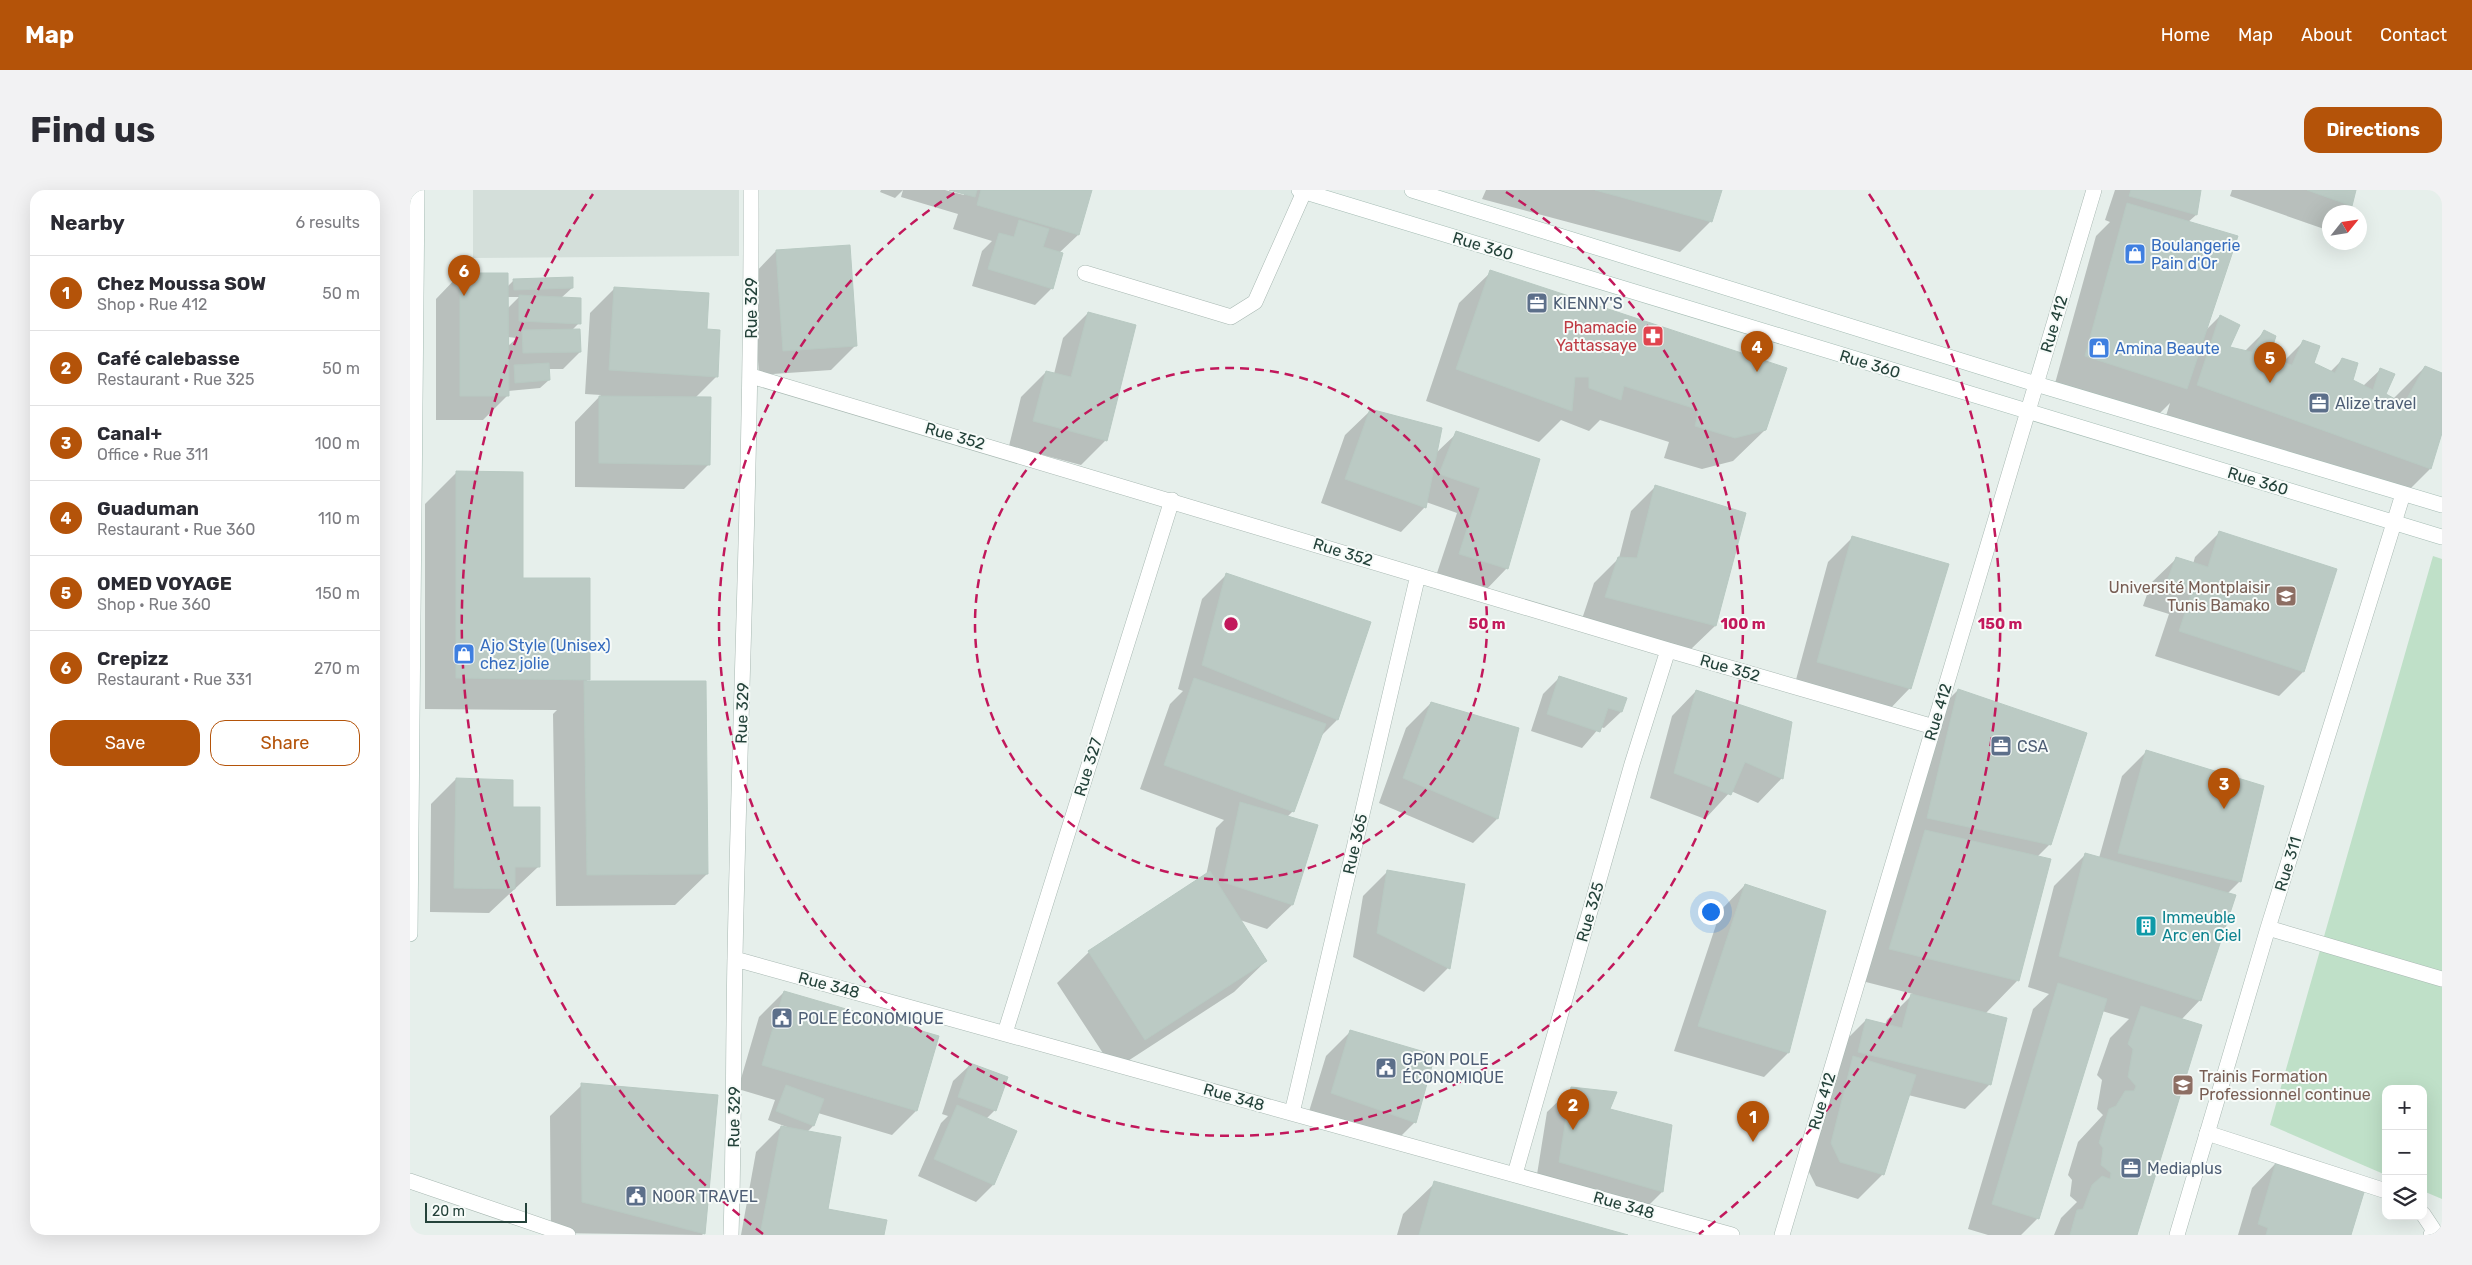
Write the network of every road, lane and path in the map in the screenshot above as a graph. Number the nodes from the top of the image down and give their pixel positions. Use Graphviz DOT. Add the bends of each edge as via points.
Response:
graph roads {
  1 [pos="417,190"];
  2 [pos="751,190"];
  3 [pos="1412,190"];
  4 [pos="2094,190"];
  5 [pos="1301,191"];
  6 [pos="1085,273"];
  7 [pos="752,376"];
  8 [pos="2036,384"];
  9 [pos="2028,412"];
  10 [pos="2403,494"];
  11 [pos="1172,500"];
  12 [pos="2442,505"];
  13 [pos="2394,523"];
  14 [pos="2442,537"];
  15 [pos="1418,575"];
  16 [pos="1668,650"];
  17 [pos="1934,727"];
  18 [pos="2268,928"];
  19 [pos="410,934"];
  20 [pos="735,959"];
  21 [pos="2442,978"];
  22 [pos="1005,1033"];
  23 [pos="1292,1113"];
  24 [pos="2207,1133"];
  25 [pos="1515,1174"];
  26 [pos="410,1181"];
  27 [pos="2382,1190"];
  28 [pos="2427,1220"];
  29 [pos="568,1235"];
  30 [pos="731,1235"];
  31 [pos="1732,1235"];
  32 [pos="1782,1235"];
  33 [pos="2177,1235"];
  34 [pos="2431,1235"];
  1 -- 19 [label="street"];
  2 -- 7 [label="street, Rue 329"];
  3 -- 8 [label="street"];
  4 -- 8 [label="street, Rue 412"];
  5 -- 6 [label="street" via="1255,302 1231,317"];
  5 -- 9 [label="street, Rue 360"];
  7 -- 11 [label="street, Rue 352"];
  7 -- 20 [label="street, Rue 329"];
  8 -- 9 [label="street, Rue 412"];
  8 -- 10 [label="street"];
  9 -- 13 [label="street, Rue 360"];
  9 -- 17 [label="street, Rue 412"];
  10 -- 12 [label="street"];
  10 -- 13 [label="street, Rue 311"];
  11 -- 15 [label="street, Rue 352"];
  11 -- 22 [label="street, Rue 327"];
  13 -- 14 [label="street, Rue 360"];
  13 -- 18 [label="street, Rue 311"];
  15 -- 16 [label="street, Rue 352"];
  15 -- 23 [label="street, Rue 365"];
  16 -- 17 [label="street, Rue 352"];
  16 -- 25 [label="street, Rue 325" via="1632,764"];
  17 -- 32 [label="street, Rue 412"];
  18 -- 21 [label="street"];
  18 -- 24 [label="street, Rue 311"];
  20 -- 22 [label="street, Rue 348"];
  20 -- 30 [label="street, Rue 329"];
  22 -- 23 [label="street, Rue 348"];
  23 -- 25 [label="street, Rue 348"];
  24 -- 27 [label="street"];
  24 -- 33 [label="street, Rue 311"];
  25 -- 31 [label="street, Rue 348"];
  26 -- 29 [label="street"];
  28 -- 34 [label="street" via="2433,1229"];
}
